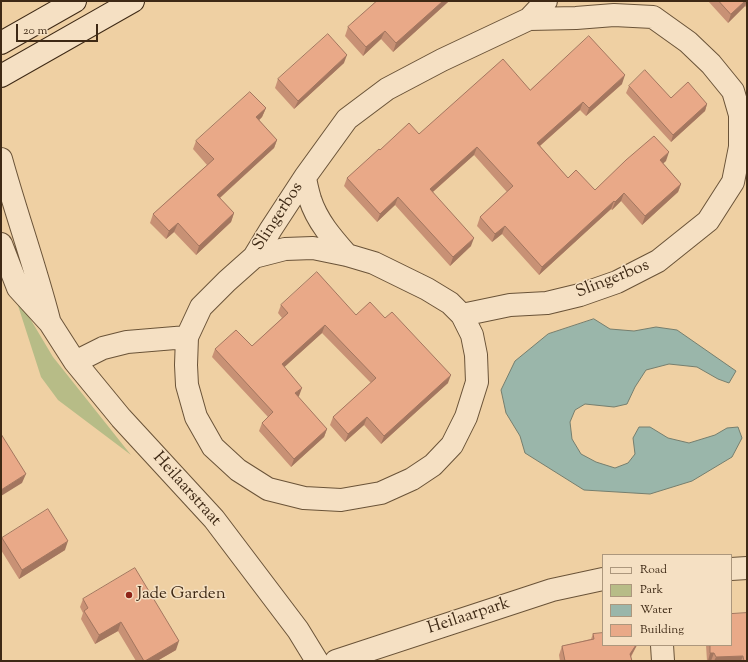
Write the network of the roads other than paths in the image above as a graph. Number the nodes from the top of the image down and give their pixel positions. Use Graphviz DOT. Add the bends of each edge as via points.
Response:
graph roads {
  1 [pos="75,1"];
  2 [pos="133,1"];
  3 [pos="546,1"];
  4 [pos="648,9"];
  5 [pos="529,19"];
  6 [pos="1,43"];
  7 [pos="1,76"];
  8 [pos="740,91"];
  9 [pos="1,159"];
  10 [pos="305,178"];
  11 [pos="1,244"];
  12 [pos="347,255"];
  13 [pos="254,257"];
  14 [pos="462,315"];
  15 [pos="50,323"];
  16 [pos="187,337"];
  17 [pos="74,362"];
  18 [pos="747,568"];
  19 [pos="732,569"];
  20 [pos="602,579"];
  21 [pos="662,646"];
  22 [pos="317,661"];
  23 [pos="336,661"];
  24 [pos="663,661"];
  1 -- 6 [label="street"];
  2 -- 7 [label="street"];
  3 -- 5 [label="street, Slingerbos"];
  4 -- 5 [label="street, Slingerbos" via="614,15"];
  4 -- 8 [label="street, Slingerbos"];
  5 -- 10 [label="street, Slingerbos" via="387,89 347,119"];
  8 -- 14 [label="street, Slingerbos" via="740,147 734,182 708,221 658,261 617,282 547,303 510,305"];
  9 -- 15 [label="street, Heilaarstraat"];
  10 -- 12 [label="street, Slingerbos" via="310,200 321,221"];
  10 -- 13 [label="street, Slingerbos"];
  11 -- 15 [label="street, Heilaarstraat" via="18,288"];
  12 -- 13 [label="street, Slingerbos" via="313,248 285,249"];
  12 -- 14 [label="street, Slingerbos" via="374,264 427,289 450,303"];
  13 -- 16 [label="street, Slingerbos" via="201,307"];
  14 -- 16 [label="street, Slingerbos" via="472,335 477,382 466,417 452,445 433,465 412,479 381,493 341,500 304,498 268,489 238,470 213,447 196,417 187,385"];
  15 -- 17 [label="street, Heilaarstraat"];
  16 -- 17 [label="street" via="127,342 103,348"];
  17 -- 22 [label="street, Heilaarstraat" via="121,418 214,519 298,630"];
  18 -- 19 [label="street"];
  20 -- 23 [label="street, Heilaarpark" via="552,590"];
  21 -- 24 [label="street"];
}
